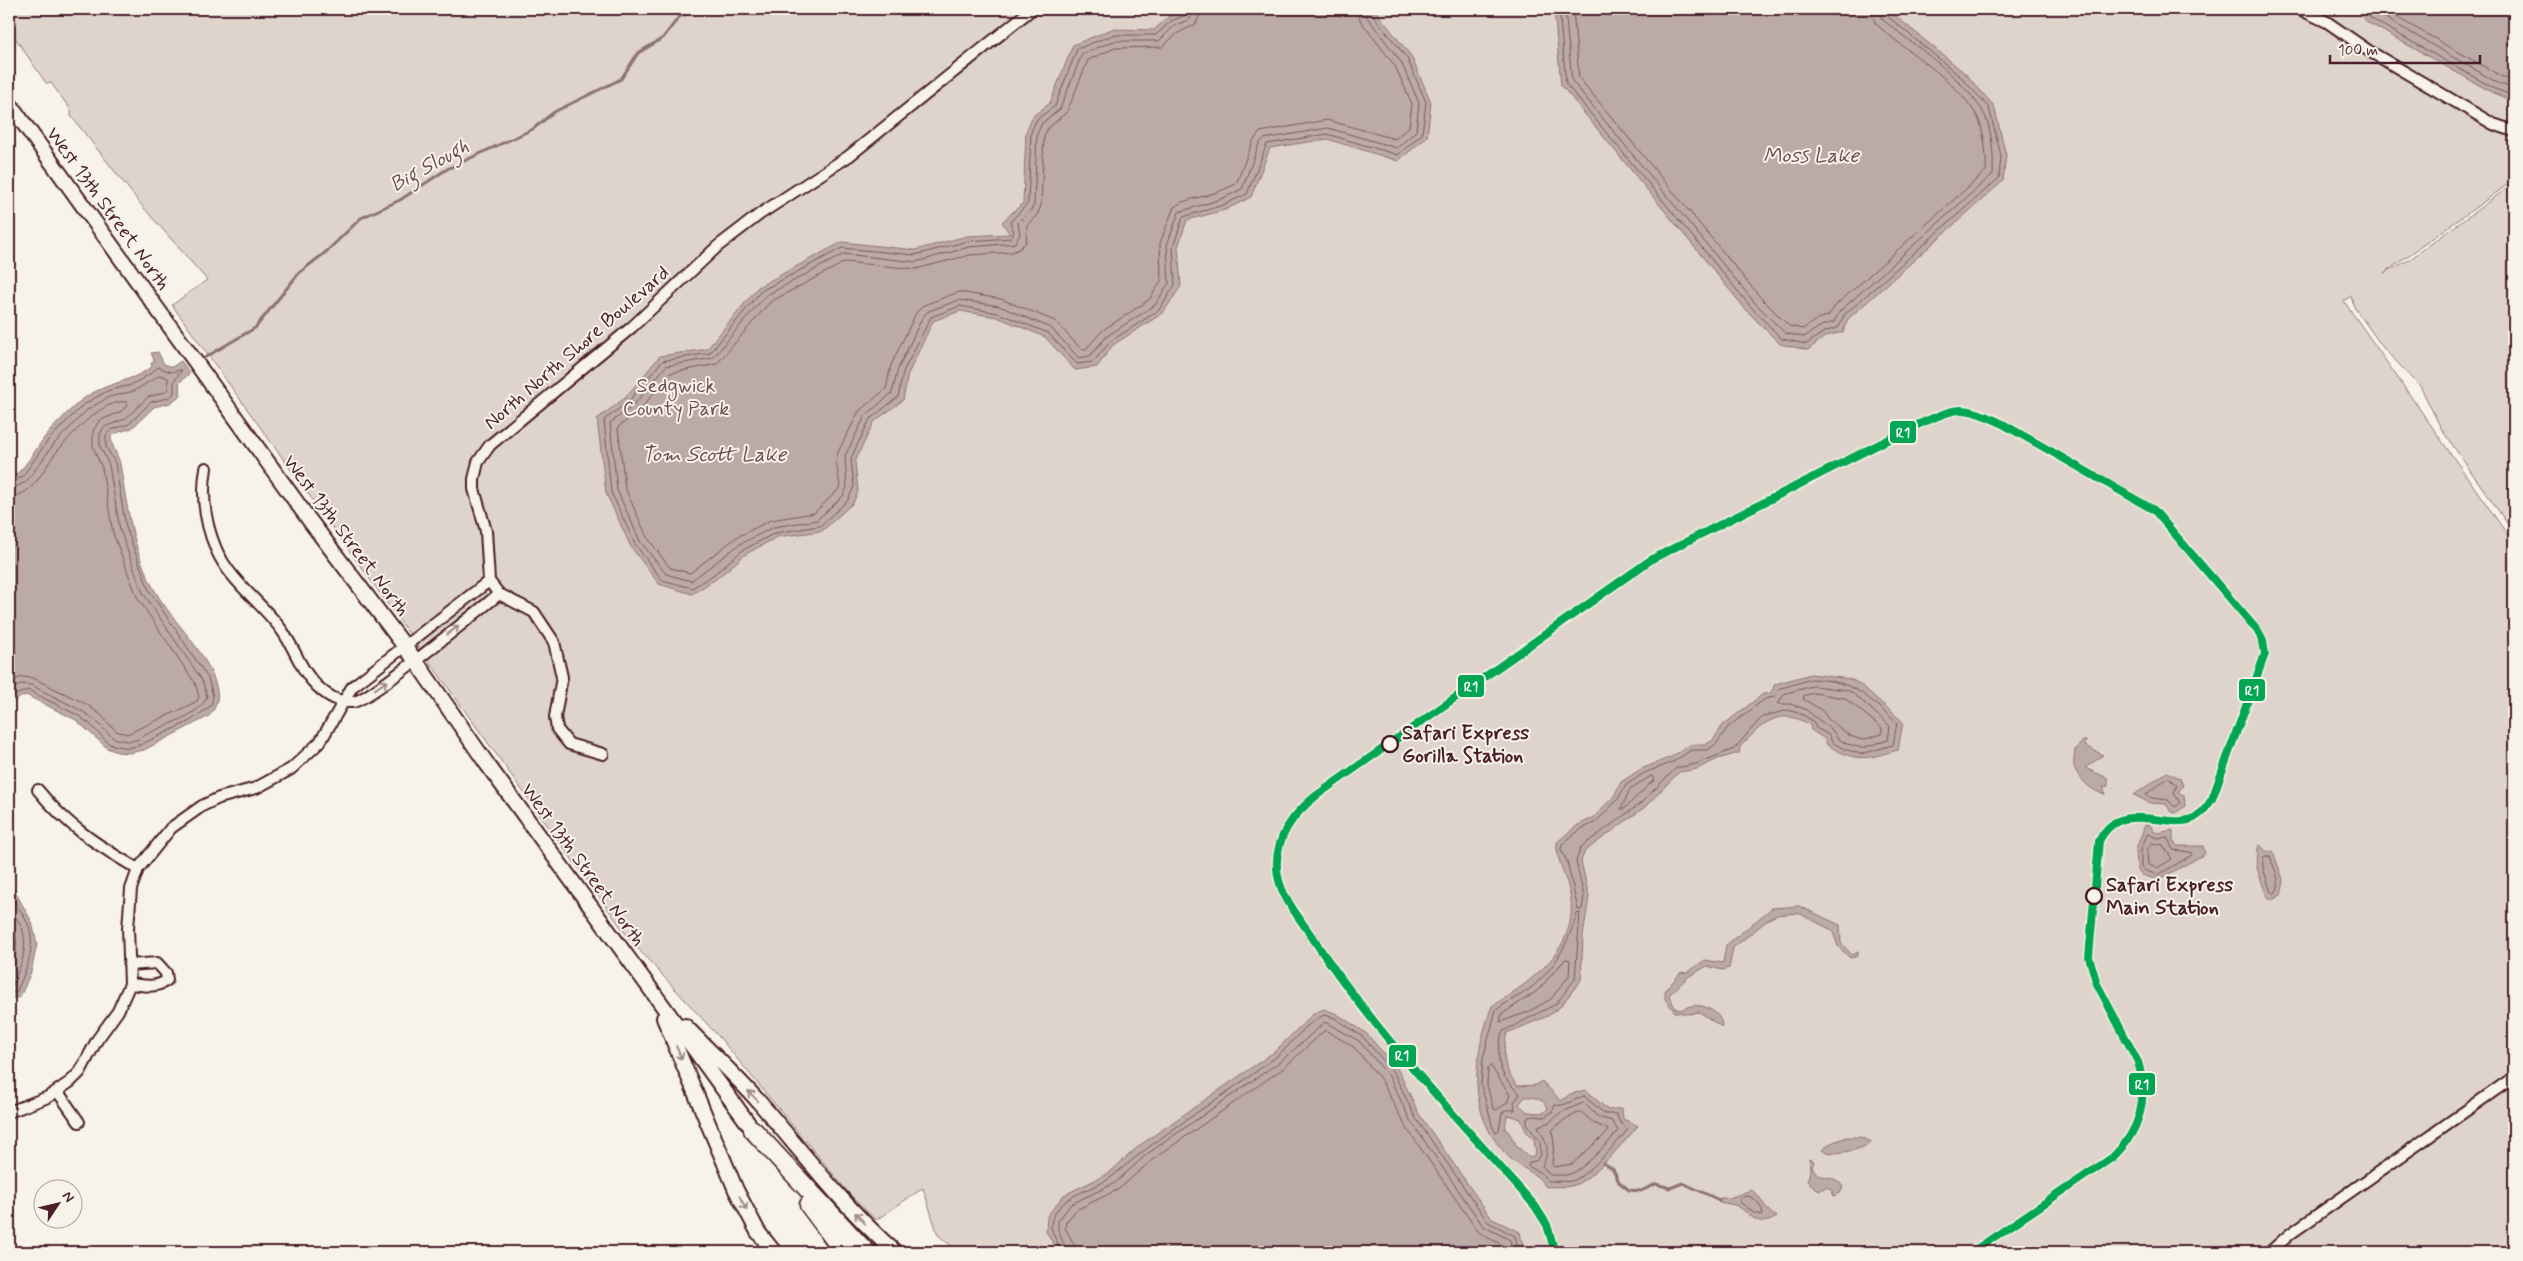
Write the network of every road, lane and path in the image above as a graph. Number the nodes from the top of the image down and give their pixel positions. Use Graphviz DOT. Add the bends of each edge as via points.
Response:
graph roads {
  1 [pos="1032,9"];
  2 [pos="2299,9"];
  3 [pos="9,103"];
  4 [pos="2514,132"];
  5 [pos="206,468"];
  6 [pos="490,581"];
  7 [pos="499,594"];
  8 [pos="404,645"];
  9 [pos="415,660"];
  10 [pos="344,703"];
  11 [pos="603,754"];
  12 [pos="38,790"];
  13 [pos="138,869"];
  14 [pos="129,965"];
  15 [pos="130,984"];
  16 [pos="652,992"];
  17 [pos="2514,1077"];
  18 [pos="58,1092"];
  19 [pos="9,1112"];
  20 [pos="79,1122"];
  21 [pos="753,1130"];
  22 [pos="774,1252"];
  23 [pos="844,1252"];
  24 [pos="866,1252"];
  25 [pos="895,1252"];
  26 [pos="2270,1252"];
  1 -- 6 [label="street, North North Shore Boulevard" via="849,156 760,214 718,246 632,327 485,450 478,462 474,489 486,531"];
  2 -- 4 [label="street" via="2327,22 2369,51 2493,124"];
  3 -- 8 [label="street, West 13th Street North" via="310,521"];
  5 -- 10 [label="street" via="202,498 220,557 282,631 315,684"];
  6 -- 7 [label="street"];
  6 -- 8 [label="street"];
  9 -- 7 [label="street, one-way"];
  7 -- 11 [label="street" via="534,612 554,642 562,677 555,717 557,729 569,744"];
  8 -- 9 [label="street, West 13th Street North"];
  8 -- 10 [label="street" via="352,687"];
  10 -- 9 [label="street, one-way" via="357,702"];
  9 -- 16 [label="street, West 13th Street North" via="486,764"];
  10 -- 13 [label="street" via="320,742 291,769 256,788 219,798 186,816"];
  12 -- 13 [label="street" via="84,836"];
  13 -- 14 [label="street" via="131,890"];
  14 -- 15 [label="street"];
  14 -- 15 [label="street" via="157,963 166,973 167,980 151,986"];
  15 -- 18 [label="street" via="118,1011 80,1072"];
  16 -- 21 [label="street, West 13th Street North"];
  16 -- 22 [label="street, West 13th Street North, one-way" via="736,1190 758,1232"];
  25 -- 16 [label="street, West 13th Street North, one-way" via="871,1231 818,1174 758,1101"];
  17 -- 26 [label="street" via="2290,1234"];
  18 -- 19 [label="street"];
  18 -- 20 [label="street"];
  21 -- 23 [label="highway"];
  21 -- 24 [label="highway"];
}
